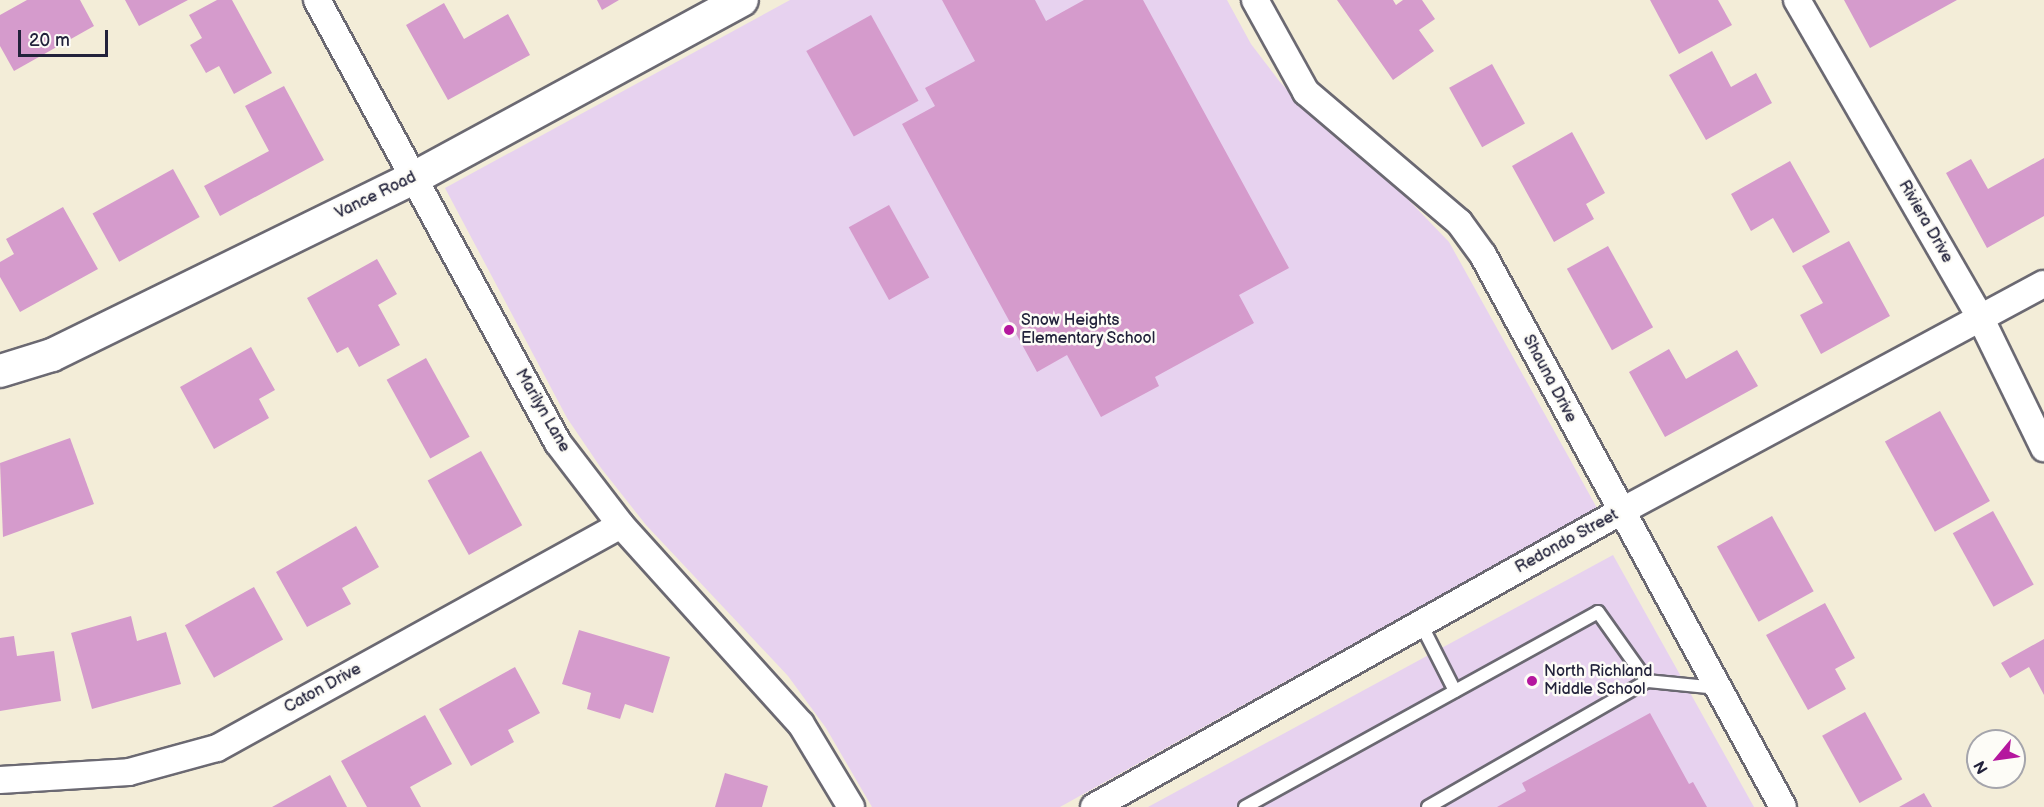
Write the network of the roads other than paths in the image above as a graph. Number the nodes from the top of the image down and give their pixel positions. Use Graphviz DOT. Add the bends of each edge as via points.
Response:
graph roads {
  1 [pos="317,0"];
  2 [pos="741,0"];
  3 [pos="1255,0"];
  4 [pos="1797,0"];
  5 [pos="414,178"];
  6 [pos="2044,284"];
  7 [pos="1980,317"];
  8 [pos="0,371"];
  9 [pos="2044,448"];
  10 [pos="1620,512"];
  11 [pos="621,525"];
  12 [pos="1421,624"];
  13 [pos="1647,681"];
  14 [pos="1718,688"];
  15 [pos="1455,691"];
  16 [pos="0,780"];
  17 [pos="851,807"];
  18 [pos="1094,807"];
  19 [pos="1245,807"];
  20 [pos="1428,807"];
  21 [pos="1783,807"];
  1 -- 5 [label="street, Marilyn Lane"];
  2 -- 5 [label="street, Vance Road"];
  3 -- 10 [label="street, Shauna Drive" via="1306,92 1459,222 1483,255"];
  4 -- 7 [label="street, Riviera Drive"];
  5 -- 8 [label="street, Vance Road" via="51,356"];
  5 -- 11 [label="street, Marilyn Lane" via="558,443"];
  6 -- 7 [label="street, Redondo Street"];
  7 -- 9 [label="street, Riviera Drive"];
  7 -- 10 [label="street, Redondo Street"];
  10 -- 12 [label="street, Redondo Street"];
  10 -- 14 [label="street, Shauna Drive"];
  11 -- 16 [label="street, Caton Drive" via="217,748 129,772"];
  11 -- 17 [label="street, Marilyn Lane" via="801,724"];
  12 -- 15 [label="lane"];
  12 -- 18 [label="street, Redondo Street"];
  13 -- 14 [label="lane"];
  13 -- 15 [label="lane" via="1598,612"];
  13 -- 20 [label="lane"];
  14 -- 21 [label="street, Shauna Drive"];
  15 -- 19 [label="lane"];
}
